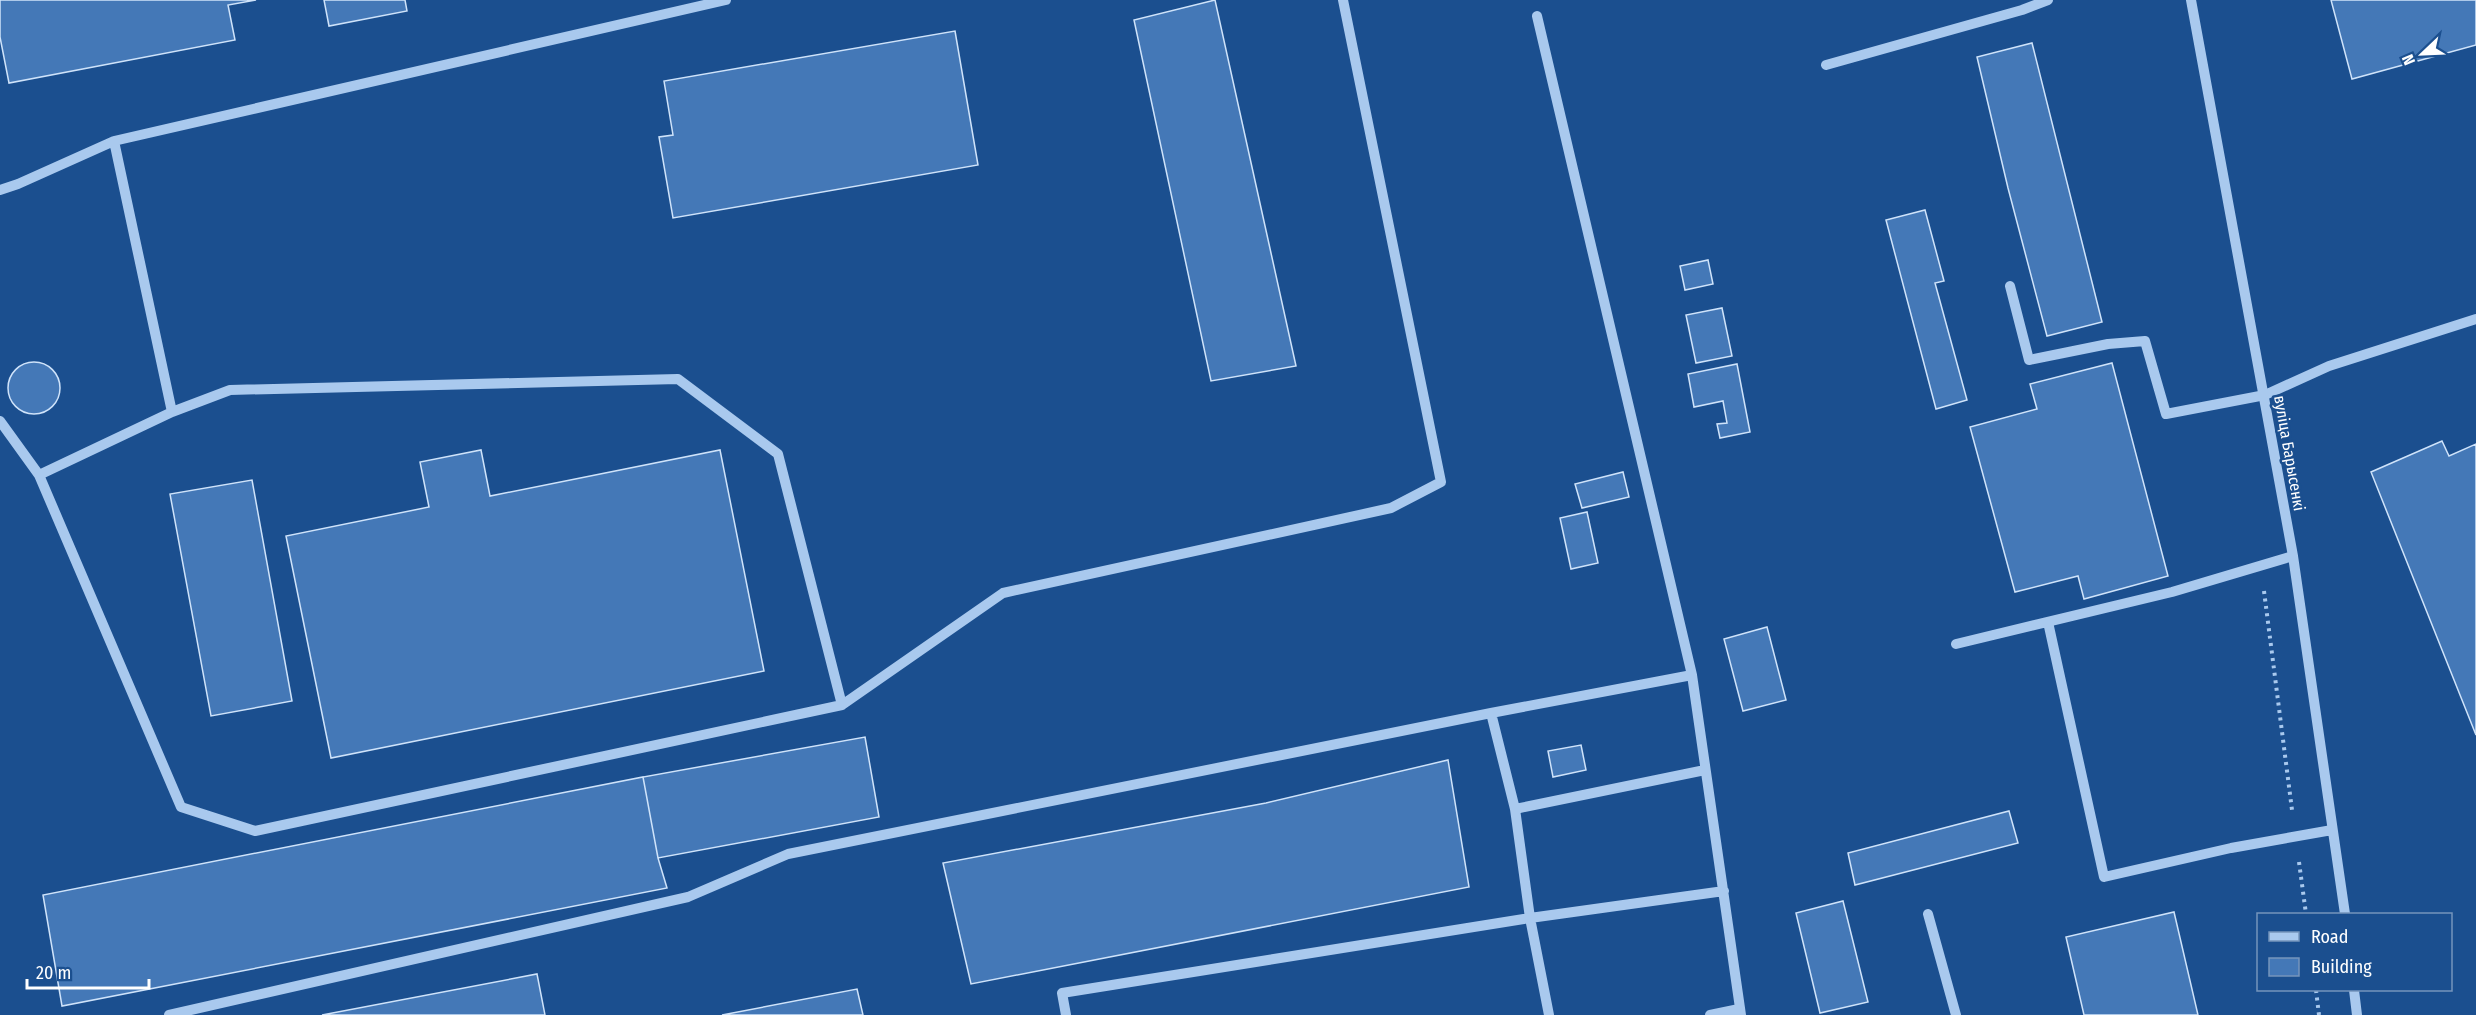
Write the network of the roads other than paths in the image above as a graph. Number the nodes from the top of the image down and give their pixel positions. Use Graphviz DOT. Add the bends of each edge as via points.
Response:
graph roads {
  1 [pos="726,0"];
  2 [pos="1342,0"];
  3 [pos="2048,0"];
  4 [pos="2191,0"];
  5 [pos="1537,16"];
  6 [pos="1826,65"];
  7 [pos="114,141"];
  8 [pos="0,190"];
  9 [pos="2010,286"];
  10 [pos="2476,319"];
  11 [pos="2265,394"];
  12 [pos="172,412"];
  13 [pos="0,421"];
  14 [pos="39,475"];
  15 [pos="2293,556"];
  16 [pos="2048,622"];
  17 [pos="1956,644"];
  18 [pos="1692,675"];
  19 [pos="842,705"];
  20 [pos="1491,713"];
  21 [pos="1705,770"];
  22 [pos="1515,809"];
  23 [pos="2332,830"];
  24 [pos="1724,891"];
  25 [pos="2344,913"];
  26 [pos="1928,914"];
  27 [pos="1530,918"];
  28 [pos="2354,991"];
  29 [pos="1740,1012"];
  30 [pos="169,1015"];
  31 [pos="1066,1015"];
  32 [pos="1549,1015"];
  33 [pos="1710,1015"];
  34 [pos="1956,1015"];
  35 [pos="2357,1015"];
  1 -- 7 [label="street"];
  2 -- 19 [label="street" via="1441,482 1391,508 1003,594"];
  3 -- 6 [label="street"];
  4 -- 11 [label="street, вуліца Барысенкі"];
  5 -- 18 [label="street"];
  7 -- 8 [label="street"];
  7 -- 12 [label="street"];
  9 -- 11 [label="street" via="2029,360 2108,344 2145,341 2166,414"];
  10 -- 11 [label="street" via="2328,366"];
  11 -- 15 [label="street, вуліца Барысенкі"];
  12 -- 14 [label="street"];
  12 -- 19 [label="street" via="230,390 678,379 778,454"];
  13 -- 14 [label="street"];
  14 -- 19 [label="street" via="182,807 255,831"];
  15 -- 16 [label="street" via="2172,592"];
  15 -- 23 [label="street, вуліца Барысенкі"];
  16 -- 17 [label="street"];
  16 -- 23 [label="street" via="2104,877"];
  18 -- 20 [label="street"];
  18 -- 21 [label="street"];
  20 -- 22 [label="street"];
  20 -- 30 [label="street" via="788,855 688,897"];
  21 -- 22 [label="street"];
  21 -- 24 [label="street"];
  22 -- 27 [label="street"];
  23 -- 25 [label="street, вуліца Барысенкі"];
  24 -- 27 [label="street"];
  24 -- 29 [label="street"];
  26 -- 34 [label="street"];
  27 -- 31 [label="street" via="1062,993"];
  27 -- 32 [label="street"];
  28 -- 35 [label="street"];
  29 -- 33 [label="street"];
}
